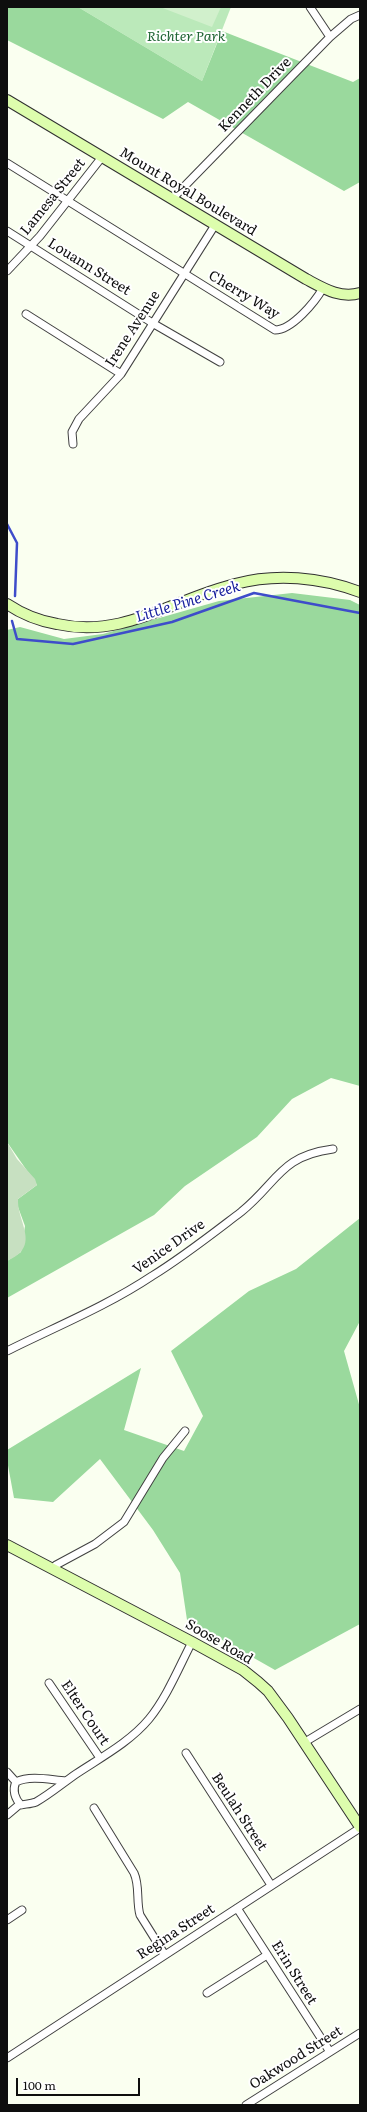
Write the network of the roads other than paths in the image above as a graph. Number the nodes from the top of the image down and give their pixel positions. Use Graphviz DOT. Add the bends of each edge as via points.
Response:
graph roads {
  1 [pos="310,7"];
  2 [pos="360,15"];
  3 [pos="330,37"];
  4 [pos="7,100"];
  5 [pos="102,157"];
  6 [pos="7,163"];
  7 [pos="172,199"];
  8 [pos="67,201"];
  9 [pos="215,225"];
  10 [pos="7,231"];
  11 [pos="30,246"];
  12 [pos="7,271"];
  13 [pos="184,274"];
  14 [pos="324,288"];
  15 [pos="360,293"];
  16 [pos="26,314"];
  17 [pos="154,324"];
  18 [pos="220,362"];
  19 [pos="121,374"];
  20 [pos="74,444"];
  21 [pos="360,592"];
  22 [pos="7,604"];
  23 [pos="333,1149"];
  24 [pos="7,1351"];
  25 [pos="186,1430"];
  26 [pos="7,1545"];
  27 [pos="52,1569"];
  28 [pos="192,1642"];
  29 [pos="49,1683"];
  30 [pos="360,1709"];
  31 [pos="304,1742"];
  32 [pos="186,1754"];
  33 [pos="100,1758"];
  34 [pos="7,1772"];
  35 [pos="66,1781"];
  36 [pos="16,1782"];
  37 [pos="20,1804"];
  38 [pos="94,1808"];
  39 [pos="7,1816"];
  40 [pos="360,1828"];
  41 [pos="271,1885"];
  42 [pos="237,1908"];
  43 [pos="22,1910"];
  44 [pos="7,1920"];
  45 [pos="165,1955"];
  46 [pos="267,1955"];
  47 [pos="207,1993"];
  48 [pos="360,2033"];
  49 [pos="330,2052"];
  50 [pos="7,2058"];
  51 [pos="246,2105"];
  1 -- 3 [label="street"];
  2 -- 3 [label="street, Kenneth Drive" via="351,19"];
  3 -- 7 [label="street, Kenneth Drive"];
  4 -- 5 [label="street, Mount Royal Boulevard"];
  5 -- 7 [label="street, Mount Royal Boulevard"];
  5 -- 8 [label="street, Lamesa Street"];
  6 -- 8 [label="street"];
  7 -- 9 [label="street, Mount Royal Boulevard"];
  8 -- 11 [label="street, Lamesa Street"];
  8 -- 13 [label="street"];
  9 -- 13 [label="street, Irene Avenue"];
  9 -- 14 [label="street, Mount Royal Boulevard"];
  10 -- 11 [label="street, Louann Street"];
  11 -- 12 [label="street, Lamesa Street"];
  11 -- 17 [label="street, Louann Street"];
  13 -- 14 [label="street, Cherry Way" via="275,330 280,330 309,308"];
  13 -- 17 [label="street, Irene Avenue"];
  14 -- 15 [label="street, Mount Royal Boulevard" via="344,295"];
  16 -- 19 [label="street"];
  17 -- 18 [label="street, Louann Street"];
  17 -- 19 [label="street, Irene Avenue"];
  19 -- 20 [label="street, Irene Avenue" via="79,419 72,432"];
  21 -- 22 [label="street" via="328,582 307,579 252,580 216,590 134,621 86,628 38,619"];
  23 -- 24 [label="street, Venice Drive" via="308,1153 291,1163 241,1211 148,1279"];
  25 -- 27 [label="street" via="163,1458 124,1522 95,1544"];
  26 -- 27 [label="street, Soose Road"];
  27 -- 28 [label="street, Soose Road"];
  28 -- 31 [label="street, Soose Road" via="243,1670 258,1682 277,1702"];
  28 -- 33 [label="street" via="149,1719"];
  29 -- 33 [label="street, Elter Court"];
  30 -- 31 [label="street"];
  31 -- 40 [label="street, Soose Road"];
  32 -- 41 [label="street, Beulah Street"];
  33 -- 35 [label="street"];
  34 -- 36 [label="street"];
  35 -- 36 [label="street" via="36,1779"];
  35 -- 37 [label="street" via="34,1802"];
  36 -- 37 [label="street" via="14,1793"];
  37 -- 39 [label="street"];
  38 -- 45 [label="street" via="134,1872 138,1883 140,1915"];
  40 -- 41 [label="street, Regina Street"];
  41 -- 42 [label="street, Regina Street"];
  42 -- 45 [label="street, Regina Street"];
  42 -- 46 [label="street, Erin Street"];
  43 -- 44 [label="street"];
  45 -- 50 [label="street, Regina Street"];
  46 -- 47 [label="street"];
  46 -- 49 [label="street, Erin Street"];
  48 -- 49 [label="street, Oakwood Street"];
  49 -- 51 [label="street, Oakwood Street"];
}
